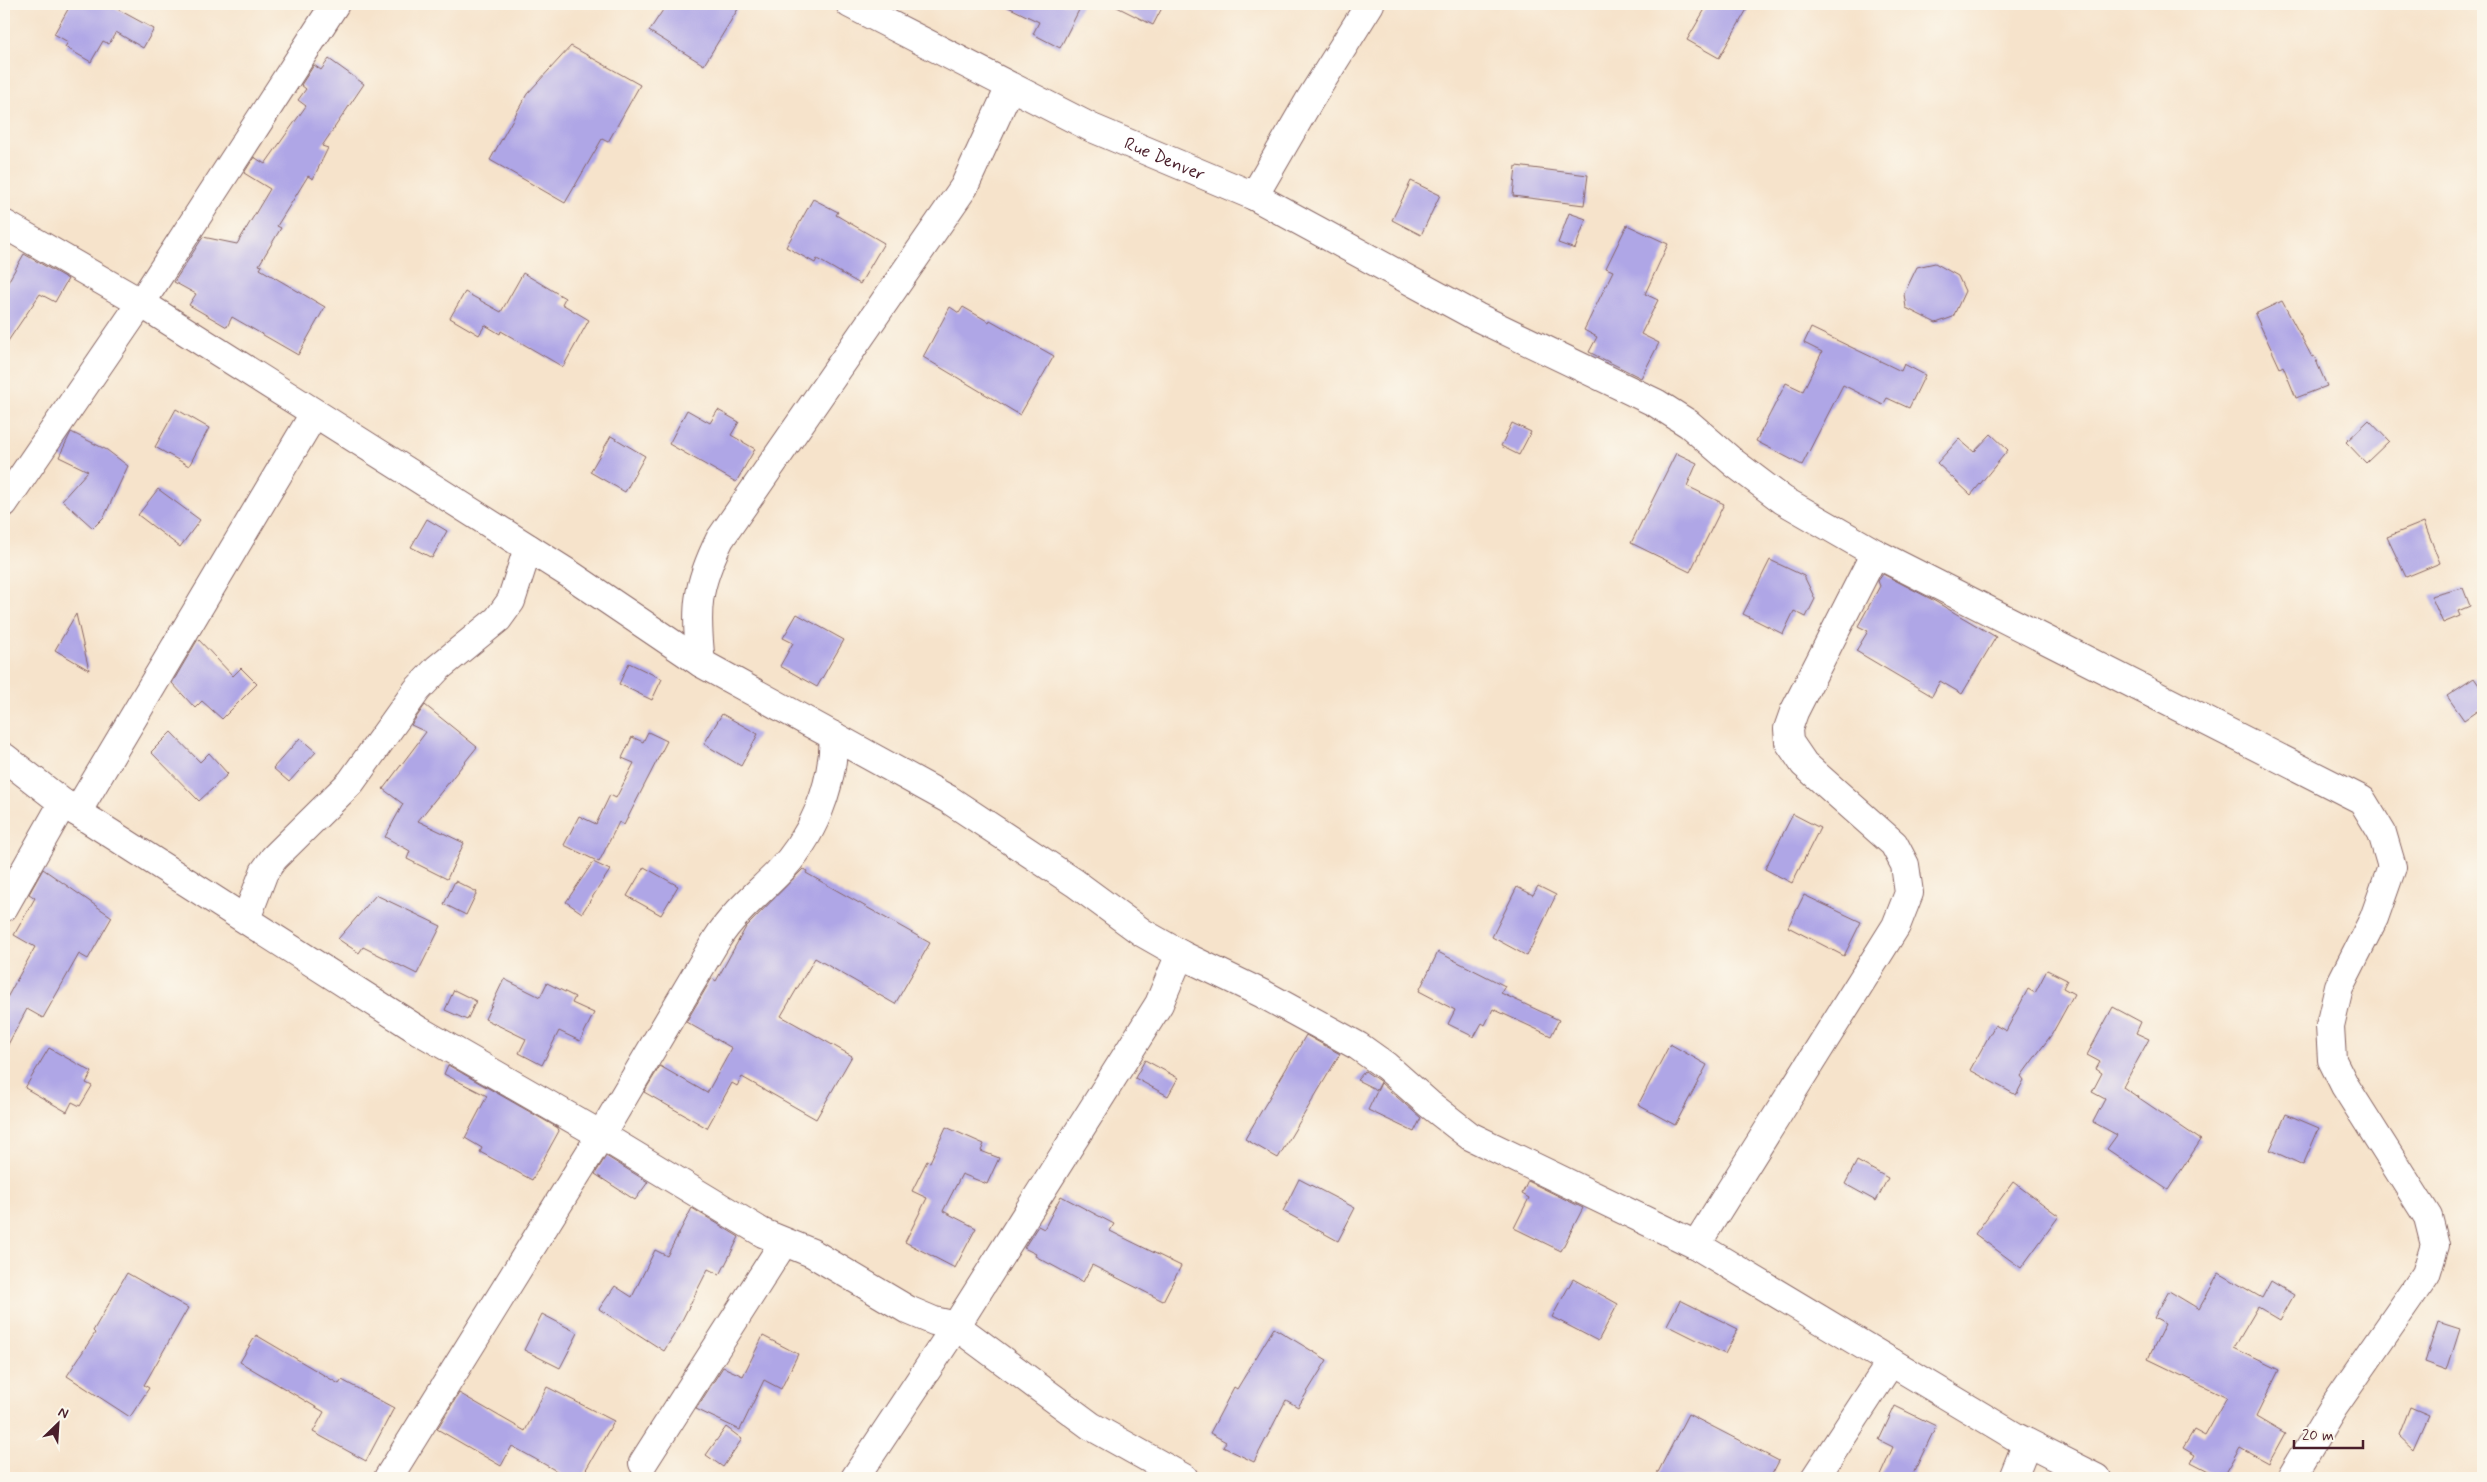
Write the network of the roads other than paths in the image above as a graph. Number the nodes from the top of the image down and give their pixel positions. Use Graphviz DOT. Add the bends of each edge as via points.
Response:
graph roads {
  1 [pos="335,4"];
  2 [pos="850,4"];
  3 [pos="1370,4"];
  4 [pos="1010,87"];
  5 [pos="1254,196"];
  6 [pos="4,224"];
  7 [pos="141,303"];
  8 [pos="314,414"];
  9 [pos="4,503"];
  10 [pos="528,548"];
  11 [pos="1875,553"];
  12 [pos="700,663"];
  13 [pos="834,736"];
  14 [pos="4,757"];
  15 [pos="70,808"];
  16 [pos="4,907"];
  17 [pos="246,919"];
  18 [pos="1180,954"];
  19 [pos="600,1135"];
  20 [pos="784,1242"];
  21 [pos="1696,1245"];
  22 [pos="956,1326"];
  23 [pos="1891,1362"];
  24 [pos="2027,1443"];
  25 [pos="643,1462"];
  26 [pos="388,1478"];
  27 [pos="855,1478"];
  28 [pos="1184,1478"];
  29 [pos="1815,1478"];
  30 [pos="2013,1478"];
  31 [pos="2097,1478"];
  32 [pos="2291,1478"];
  1 -- 7 [label="street"];
  2 -- 4 [label="street, Rue Denver"];
  3 -- 5 [label="street"];
  4 -- 5 [label="street, Rue Denver" via="1092,128"];
  4 -- 12 [label="street" via="964,187 720,539 706,567 697,599"];
  5 -- 11 [label="street, Rue Denver" via="1478,317 1656,403 1689,424 1782,500"];
  6 -- 7 [label="street"];
  7 -- 8 [label="street"];
  7 -- 9 [label="street"];
  8 -- 10 [label="street"];
  8 -- 15 [label="street"];
  10 -- 12 [label="street"];
  10 -- 17 [label="street" via="511,601 498,619 438,668 417,690 350,782 274,858 264,872"];
  11 -- 21 [label="street" via="1794,712 1788,729 1789,742 1804,764 1894,844 1905,865 1909,893 1896,926"];
  11 -- 32 [label="street, Rue Denver" via="2362,800 2382,833 2392,867 2374,918 2339,987 2330,1026 2332,1060 2428,1217 2435,1245 2426,1274 2333,1408"];
  12 -- 13 [label="street"];
  13 -- 18 [label="street" via="948,799 1144,933"];
  13 -- 19 [label="street" via="834,762 827,792 797,852 727,924"];
  14 -- 15 [label="street"];
  15 -- 16 [label="street"];
  15 -- 17 [label="street"];
  17 -- 19 [label="street" via="418,1030"];
  18 -- 21 [label="street" via="1263,994 1358,1046 1470,1136"];
  18 -- 22 [label="street" via="1159,1004"];
  19 -- 20 [label="street" via="763,1233"];
  19 -- 26 [label="street"];
  20 -- 22 [label="street" via="812,1253 908,1310"];
  20 -- 25 [label="street"];
  21 -- 23 [label="street"];
  22 -- 27 [label="street"];
  22 -- 28 [label="street" via="1091,1426"];
  23 -- 24 [label="street"];
  23 -- 29 [label="street"];
  24 -- 30 [label="street"];
  24 -- 31 [label="street"];
}
